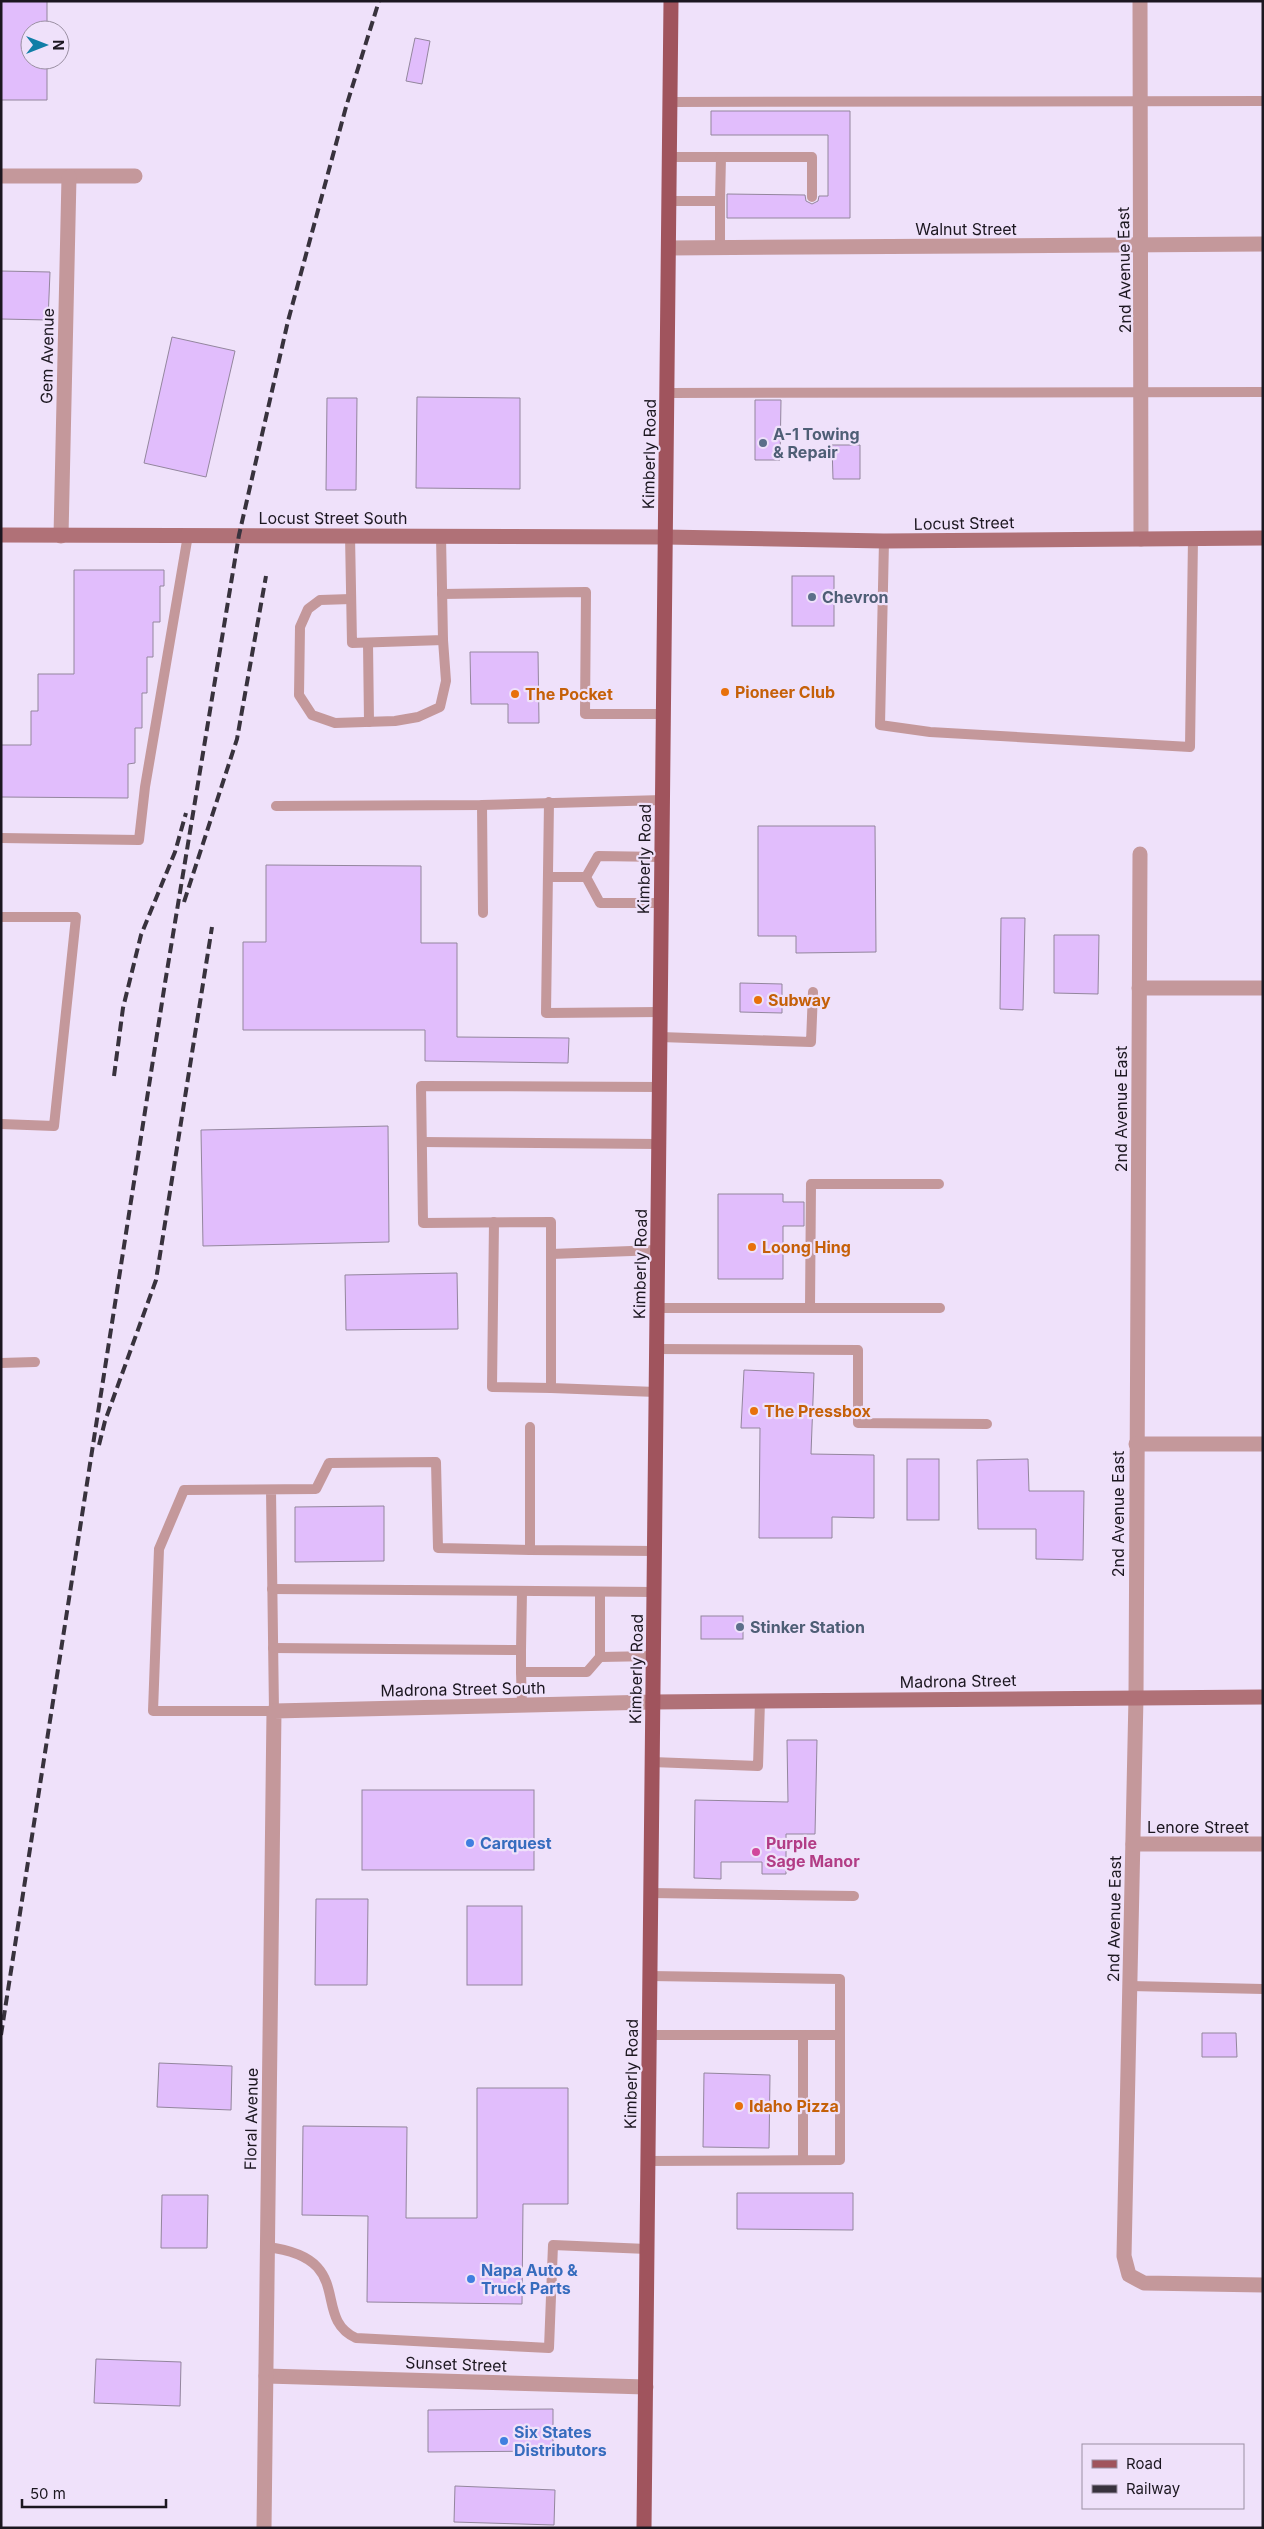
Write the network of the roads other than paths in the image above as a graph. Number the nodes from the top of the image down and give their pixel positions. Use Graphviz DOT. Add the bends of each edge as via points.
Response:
graph roads {
  1 [pos="671,1"];
  2 [pos="1140,1"];
  3 [pos="670,102"];
  4 [pos="1263,102"];
  5 [pos="1140,103"];
  6 [pos="670,157"];
  7 [pos="720,157"];
  8 [pos="1,176"];
  9 [pos="69,176"];
  10 [pos="135,176"];
  11 [pos="812,197"];
  12 [pos="669,201"];
  13 [pos="720,201"];
  14 [pos="1263,244"];
  15 [pos="1140,245"];
  16 [pos="669,248"];
  17 [pos="720,248"];
  18 [pos="1143,392"];
  19 [pos="1263,392"];
  20 [pos="668,393"];
  21 [pos="1,535"];
  22 [pos="350,535"];
  23 [pos="61,536"];
  24 [pos="188,536"];
  25 [pos="441,536"];
  26 [pos="665,537"];
  27 [pos="1193,538"];
  28 [pos="1263,538"];
  29 [pos="1141,539"];
  30 [pos="884,541"];
  31 [pos="442,594"];
  32 [pos="351,599"];
  33 [pos="443,640"];
  34 [pos="368,643"];
  35 [pos="664,714"];
  36 [pos="369,722"];
  37 [pos="662,800"];
  38 [pos="549,802"];
  39 [pos="482,805"];
  40 [pos="276,806"];
  41 [pos="1,838"];
  42 [pos="1140,854"];
  43 [pos="662,857"];
  44 [pos="549,877"];
  45 [pos="586,877"];
  46 [pos="661,903"];
  47 [pos="483,914"];
  48 [pos="1,918"];
  49 [pos="1139,988"];
  50 [pos="1263,988"];
  51 [pos="813,992"];
  52 [pos="660,1012"];
  53 [pos="660,1037"];
  54 [pos="659,1087"];
  55 [pos="1,1124"];
  56 [pos="422,1142"];
  57 [pos="659,1144"];
  58 [pos="939,1184"];
  59 [pos="494,1222"];
  60 [pos="658,1250"];
  61 [pos="551,1254"];
  62 [pos="657,1308"];
  63 [pos="810,1308"];
  64 [pos="940,1308"];
  65 [pos="656,1349"];
  66 [pos="35,1362"];
  67 [pos="1,1363"];
  68 [pos="551,1388"];
  69 [pos="656,1392"];
  70 [pos="987,1424"];
  71 [pos="530,1427"];
  72 [pos="1136,1444"];
  73 [pos="1263,1444"];
  74 [pos="271,1490"];
  75 [pos="530,1550"];
  76 [pos="655,1551"];
  77 [pos="272,1589"];
  78 [pos="522,1591"];
  79 [pos="600,1592"];
  80 [pos="654,1592"];
  81 [pos="273,1648"];
  82 [pos="522,1650"];
  83 [pos="600,1656"];
  84 [pos="654,1656"];
  85 [pos="522,1672"];
  86 [pos="1136,1697"];
  87 [pos="1263,1697"];
  88 [pos="760,1701"];
  89 [pos="653,1702"];
  90 [pos="522,1705"];
  91 [pos="274,1711"];
  92 [pos="652,1762"];
  93 [pos="1133,1844"];
  94 [pos="1263,1844"];
  95 [pos="651,1892"];
  96 [pos="854,1896"];
  97 [pos="650,1976"];
  98 [pos="1130,1986"];
  99 [pos="1263,1989"];
  100 [pos="649,2035"];
  101 [pos="802,2035"];
  102 [pos="840,2035"];
  103 [pos="803,2160"];
  104 [pos="648,2161"];
  105 [pos="267,2247"];
  106 [pos="647,2249"];
  107 [pos="1263,2286"];
  108 [pos="266,2376"];
  109 [pos="646,2387"];
  110 [pos="264,2528"];
  111 [pos="644,2528"];
  1 -- 3 [label="main road, Kimberly Road"];
  2 -- 5 [label="street, 2nd Avenue East"];
  3 -- 5 [label="lane"];
  3 -- 6 [label="main road, Kimberly Road"];
  4 -- 5 [label="lane"];
  5 -- 15 [label="street, 2nd Avenue East"];
  6 -- 7 [label="lane"];
  6 -- 12 [label="main road, Kimberly Road"];
  7 -- 11 [label="lane" via="812,157"];
  7 -- 13 [label="lane"];
  8 -- 9 [label="street"];
  9 -- 10 [label="street"];
  9 -- 23 [label="street, Gem Avenue"];
  12 -- 13 [label="lane"];
  12 -- 16 [label="main road, Kimberly Road"];
  13 -- 17 [label="lane"];
  14 -- 15 [label="street, Walnut Street"];
  15 -- 17 [label="street, Walnut Street"];
  15 -- 18 [label="street, 2nd Avenue East"];
  16 -- 17 [label="street, Walnut Street"];
  16 -- 20 [label="main road, Kimberly Road"];
  18 -- 19 [label="lane"];
  18 -- 20 [label="lane"];
  18 -- 29 [label="street, 2nd Avenue East"];
  20 -- 26 [label="main road, Kimberly Road"];
  21 -- 23 [label="street, Locust Street South"];
  22 -- 24 [label="street, Locust Street South"];
  22 -- 25 [label="street, Locust Street South"];
  22 -- 32 [label="lane"];
  23 -- 24 [label="street, Locust Street South"];
  24 -- 41 [label="lane" via="145,787 140,840"];
  25 -- 26 [label="street, Locust Street South"];
  25 -- 31 [label="lane"];
  26 -- 30 [label="street, Locust Street"];
  26 -- 35 [label="main road, Kimberly Road"];
  27 -- 28 [label="street, Locust Street"];
  27 -- 29 [label="street, Locust Street"];
  27 -- 30 [label="lane" via="1190,747 930,732 880,725"];
  29 -- 30 [label="street, Locust Street"];
  31 -- 33 [label="lane"];
  31 -- 35 [label="lane" via="586,592 585,714"];
  32 -- 34 [label="lane" via="352,643"];
  32 -- 36 [label="lane" via="320,600 308,609 300,627 299,695 312,715 335,723"];
  33 -- 34 [label="lane"];
  33 -- 36 [label="lane" via="446,681 440,707 418,717"];
  34 -- 36 [label="lane"];
  35 -- 37 [label="main road, Kimberly Road"];
  37 -- 38 [label="lane"];
  37 -- 43 [label="main road, Kimberly Road"];
  38 -- 39 [label="lane"];
  38 -- 44 [label="lane"];
  39 -- 40 [label="lane"];
  39 -- 47 [label="lane"];
  42 -- 49 [label="street, 2nd Avenue East"];
  43 -- 45 [label="lane" via="598,856"];
  43 -- 46 [label="main road, Kimberly Road"];
  44 -- 45 [label="lane"];
  44 -- 52 [label="lane" via="546,1013"];
  45 -- 46 [label="lane" via="600,902"];
  46 -- 52 [label="main road, Kimberly Road"];
  48 -- 55 [label="lane" via="76,917 54,1126"];
  49 -- 50 [label="street"];
  49 -- 72 [label="street, 2nd Avenue East"];
  51 -- 53 [label="lane" via="811,1042"];
  52 -- 53 [label="main road, Kimberly Road"];
  53 -- 54 [label="main road, Kimberly Road"];
  54 -- 56 [label="lane" via="421,1086"];
  54 -- 57 [label="main road, Kimberly Road"];
  56 -- 57 [label="lane"];
  56 -- 59 [label="lane" via="423,1223"];
  57 -- 60 [label="main road, Kimberly Road"];
  58 -- 63 [label="lane" via="811,1184"];
  59 -- 61 [label="lane" via="551,1222"];
  59 -- 68 [label="lane" via="492,1387"];
  60 -- 61 [label="lane"];
  60 -- 62 [label="main road, Kimberly Road"];
  61 -- 68 [label="lane"];
  62 -- 63 [label="lane"];
  62 -- 65 [label="main road, Kimberly Road"];
  63 -- 64 [label="lane"];
  65 -- 69 [label="main road, Kimberly Road"];
  65 -- 70 [label="lane" via="858,1350 858,1423"];
  66 -- 67 [label="lane"];
  68 -- 69 [label="lane"];
  69 -- 76 [label="main road, Kimberly Road"];
  71 -- 75 [label="lane"];
  72 -- 73 [label="street"];
  72 -- 86 [label="street, 2nd Avenue East"];
  74 -- 75 [label="lane" via="316,1489 329,1463 436,1462 438,1548"];
  74 -- 77 [label="lane"];
  74 -- 91 [label="lane" via="184,1490 159,1549 153,1711"];
  75 -- 76 [label="lane"];
  76 -- 80 [label="main road, Kimberly Road"];
  77 -- 78 [label="lane"];
  77 -- 81 [label="lane"];
  78 -- 79 [label="lane"];
  78 -- 82 [label="lane"];
  79 -- 80 [label="lane"];
  79 -- 83 [label="lane"];
  80 -- 84 [label="main road, Kimberly Road"];
  81 -- 82 [label="lane"];
  81 -- 91 [label="lane"];
  82 -- 85 [label="lane"];
  83 -- 84 [label="lane"];
  83 -- 85 [label="lane" via="586,1672"];
  84 -- 89 [label="main road, Kimberly Road"];
  85 -- 90 [label="lane"];
  86 -- 87 [label="street, Madrona Street"];
  86 -- 88 [label="street, Madrona Street"];
  86 -- 93 [label="street, 2nd Avenue East"];
  88 -- 89 [label="street, Madrona Street"];
  88 -- 92 [label="lane" via="758,1766"];
  89 -- 90 [label="street, Madrona Street South"];
  89 -- 92 [label="main road, Kimberly Road"];
  90 -- 91 [label="street, Madrona Street South"];
  91 -- 105 [label="street, Floral Avenue"];
  92 -- 95 [label="main road, Kimberly Road"];
  93 -- 94 [label="street, Lenore Street"];
  93 -- 98 [label="street, 2nd Avenue East"];
  95 -- 96 [label="lane"];
  95 -- 97 [label="main road, Kimberly Road"];
  97 -- 100 [label="main road, Kimberly Road"];
  97 -- 102 [label="lane" via="840,1979"];
  98 -- 99 [label="lane"];
  98 -- 107 [label="street, 2nd Avenue East" via="1124,2174 1124,2256 1129,2276 1144,2283"];
  100 -- 101 [label="lane"];
  100 -- 104 [label="main road, Kimberly Road"];
  101 -- 102 [label="lane"];
  101 -- 103 [label="lane"];
  102 -- 103 [label="lane" via="840,2160"];
  103 -- 104 [label="lane"];
  104 -- 106 [label="main road, Kimberly Road"];
  105 -- 106 [label="lane" via="288,2249 318,2265 326,2277 337,2322 346,2333 356,2338 549,2348 553,2245"];
  105 -- 108 [label="street, Floral Avenue"];
  106 -- 109 [label="main road, Kimberly Road"];
  108 -- 109 [label="street, Sunset Street"];
  108 -- 110 [label="street, Floral Avenue"];
  109 -- 111 [label="main road, Kimberly Road"];
}
